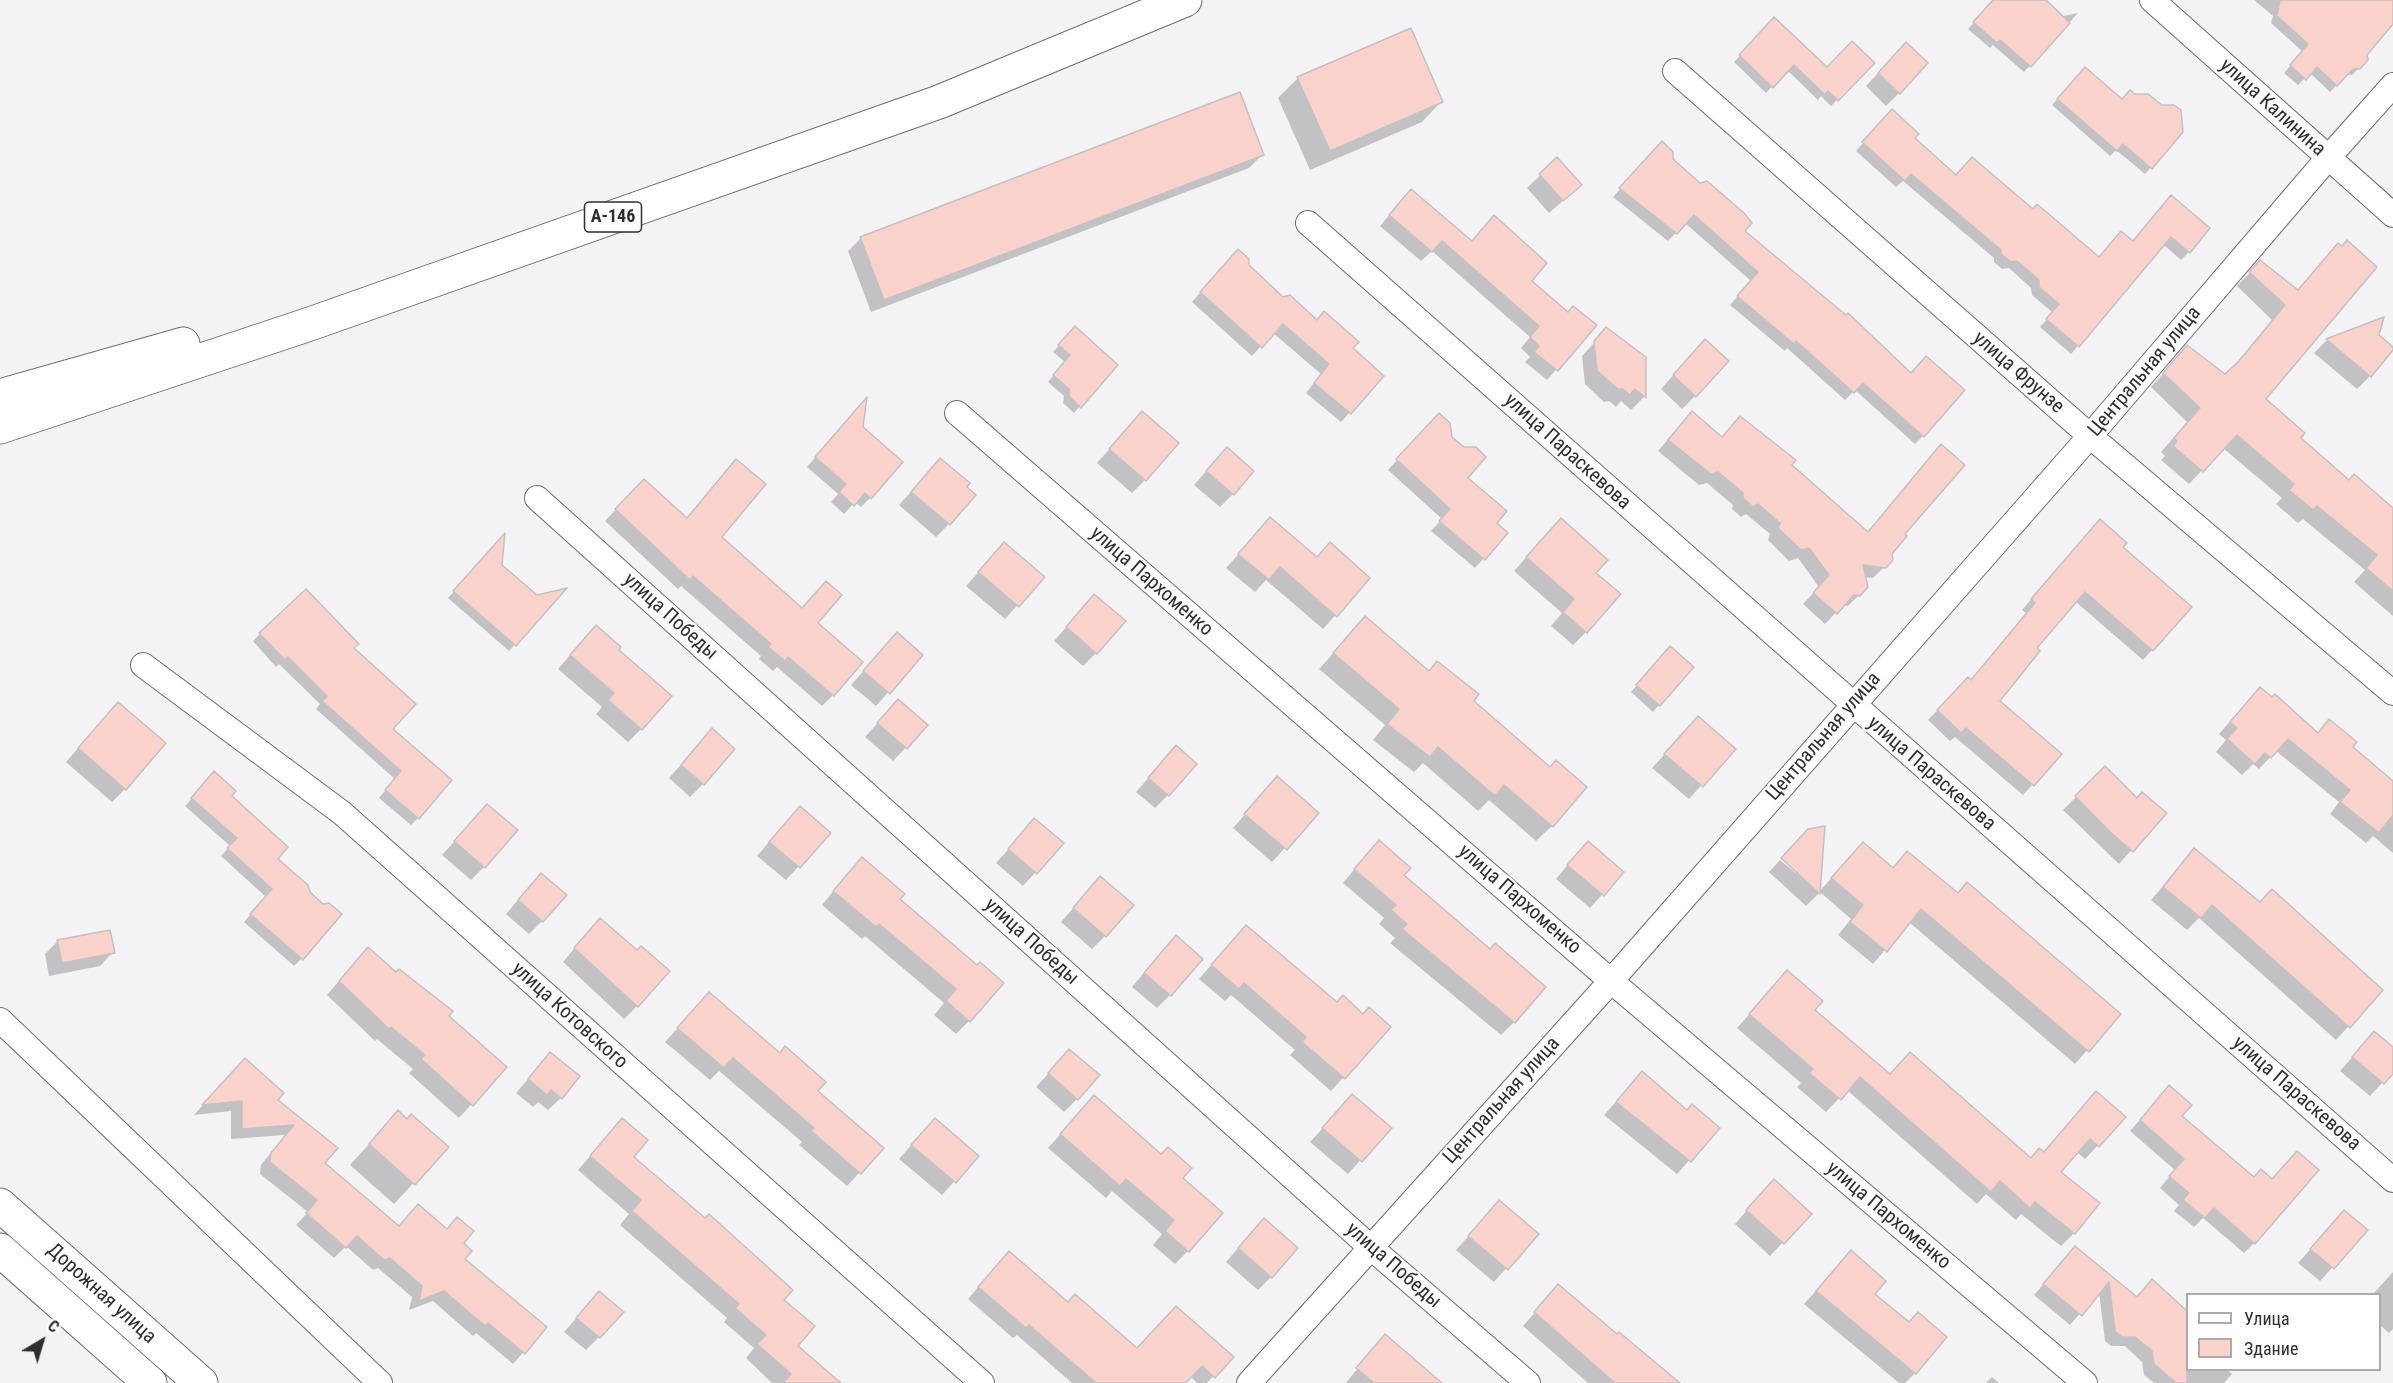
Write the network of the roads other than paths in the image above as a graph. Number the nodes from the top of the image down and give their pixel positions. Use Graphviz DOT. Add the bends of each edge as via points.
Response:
graph roads {
  1 [pos="1138,0"];
  2 [pos="1185,0"];
  3 [pos="2152,0"];
  4 [pos="1675,71"];
  5 [pos="2393,85"];
  6 [pos="2328,158"];
  7 [pos="2393,215"];
  8 [pos="1308,223"];
  9 [pos="0,396"];
  10 [pos="957,413"];
  11 [pos="0,427"];
  12 [pos="2090,436"];
  13 [pos="537,498"];
  14 [pos="143,665"];
  15 [pos="2393,693"];
  16 [pos="1852,705"];
  17 [pos="1611,981"];
  18 [pos="0,1020"];
  19 [pos="2393,1180"];
  20 [pos="0,1205"];
  21 [pos="1370,1246"];
  22 [pos="0,1250"];
  23 [pos="150,1383"];
  24 [pos="201,1383"];
  25 [pos="380,1383"];
  26 [pos="982,1383"];
  27 [pos="1249,1383"];
  28 [pos="1528,1383"];
  29 [pos="2085,1383"];
  1 -- 9 [label="main road, А-146" via="934,85 302,310"];
  2 -- 11 [label="main road, А-146" via="939,102 307,325"];
  3 -- 6 [label="street, улица Калинина"];
  4 -- 12 [label="street, улица Фрунзе"];
  5 -- 6 [label="street, Центральная улица"];
  6 -- 7 [label="street, улица Калинина"];
  6 -- 12 [label="street, Центральная улица"];
  8 -- 16 [label="street, улица Параскевова"];
  10 -- 17 [label="street, улица Пархоменко"];
  12 -- 15 [label="street, улица Фрунзе"];
  12 -- 16 [label="street, Центральная улица"];
  13 -- 21 [label="street, улица Победы"];
  14 -- 26 [label="street, улица Котовского" via="342,813"];
  16 -- 17 [label="street, Центральная улица"];
  16 -- 19 [label="street, улица Параскевова"];
  17 -- 21 [label="street, Центральная улица"];
  17 -- 29 [label="street, улица Пархоменко"];
  18 -- 25 [label="street"];
  20 -- 24 [label="main road, Дорожная улица"];
  21 -- 27 [label="street, Центральная улица"];
  21 -- 28 [label="street, улица Победы"];
  22 -- 23 [label="main road, Дорожная улица"];
}
